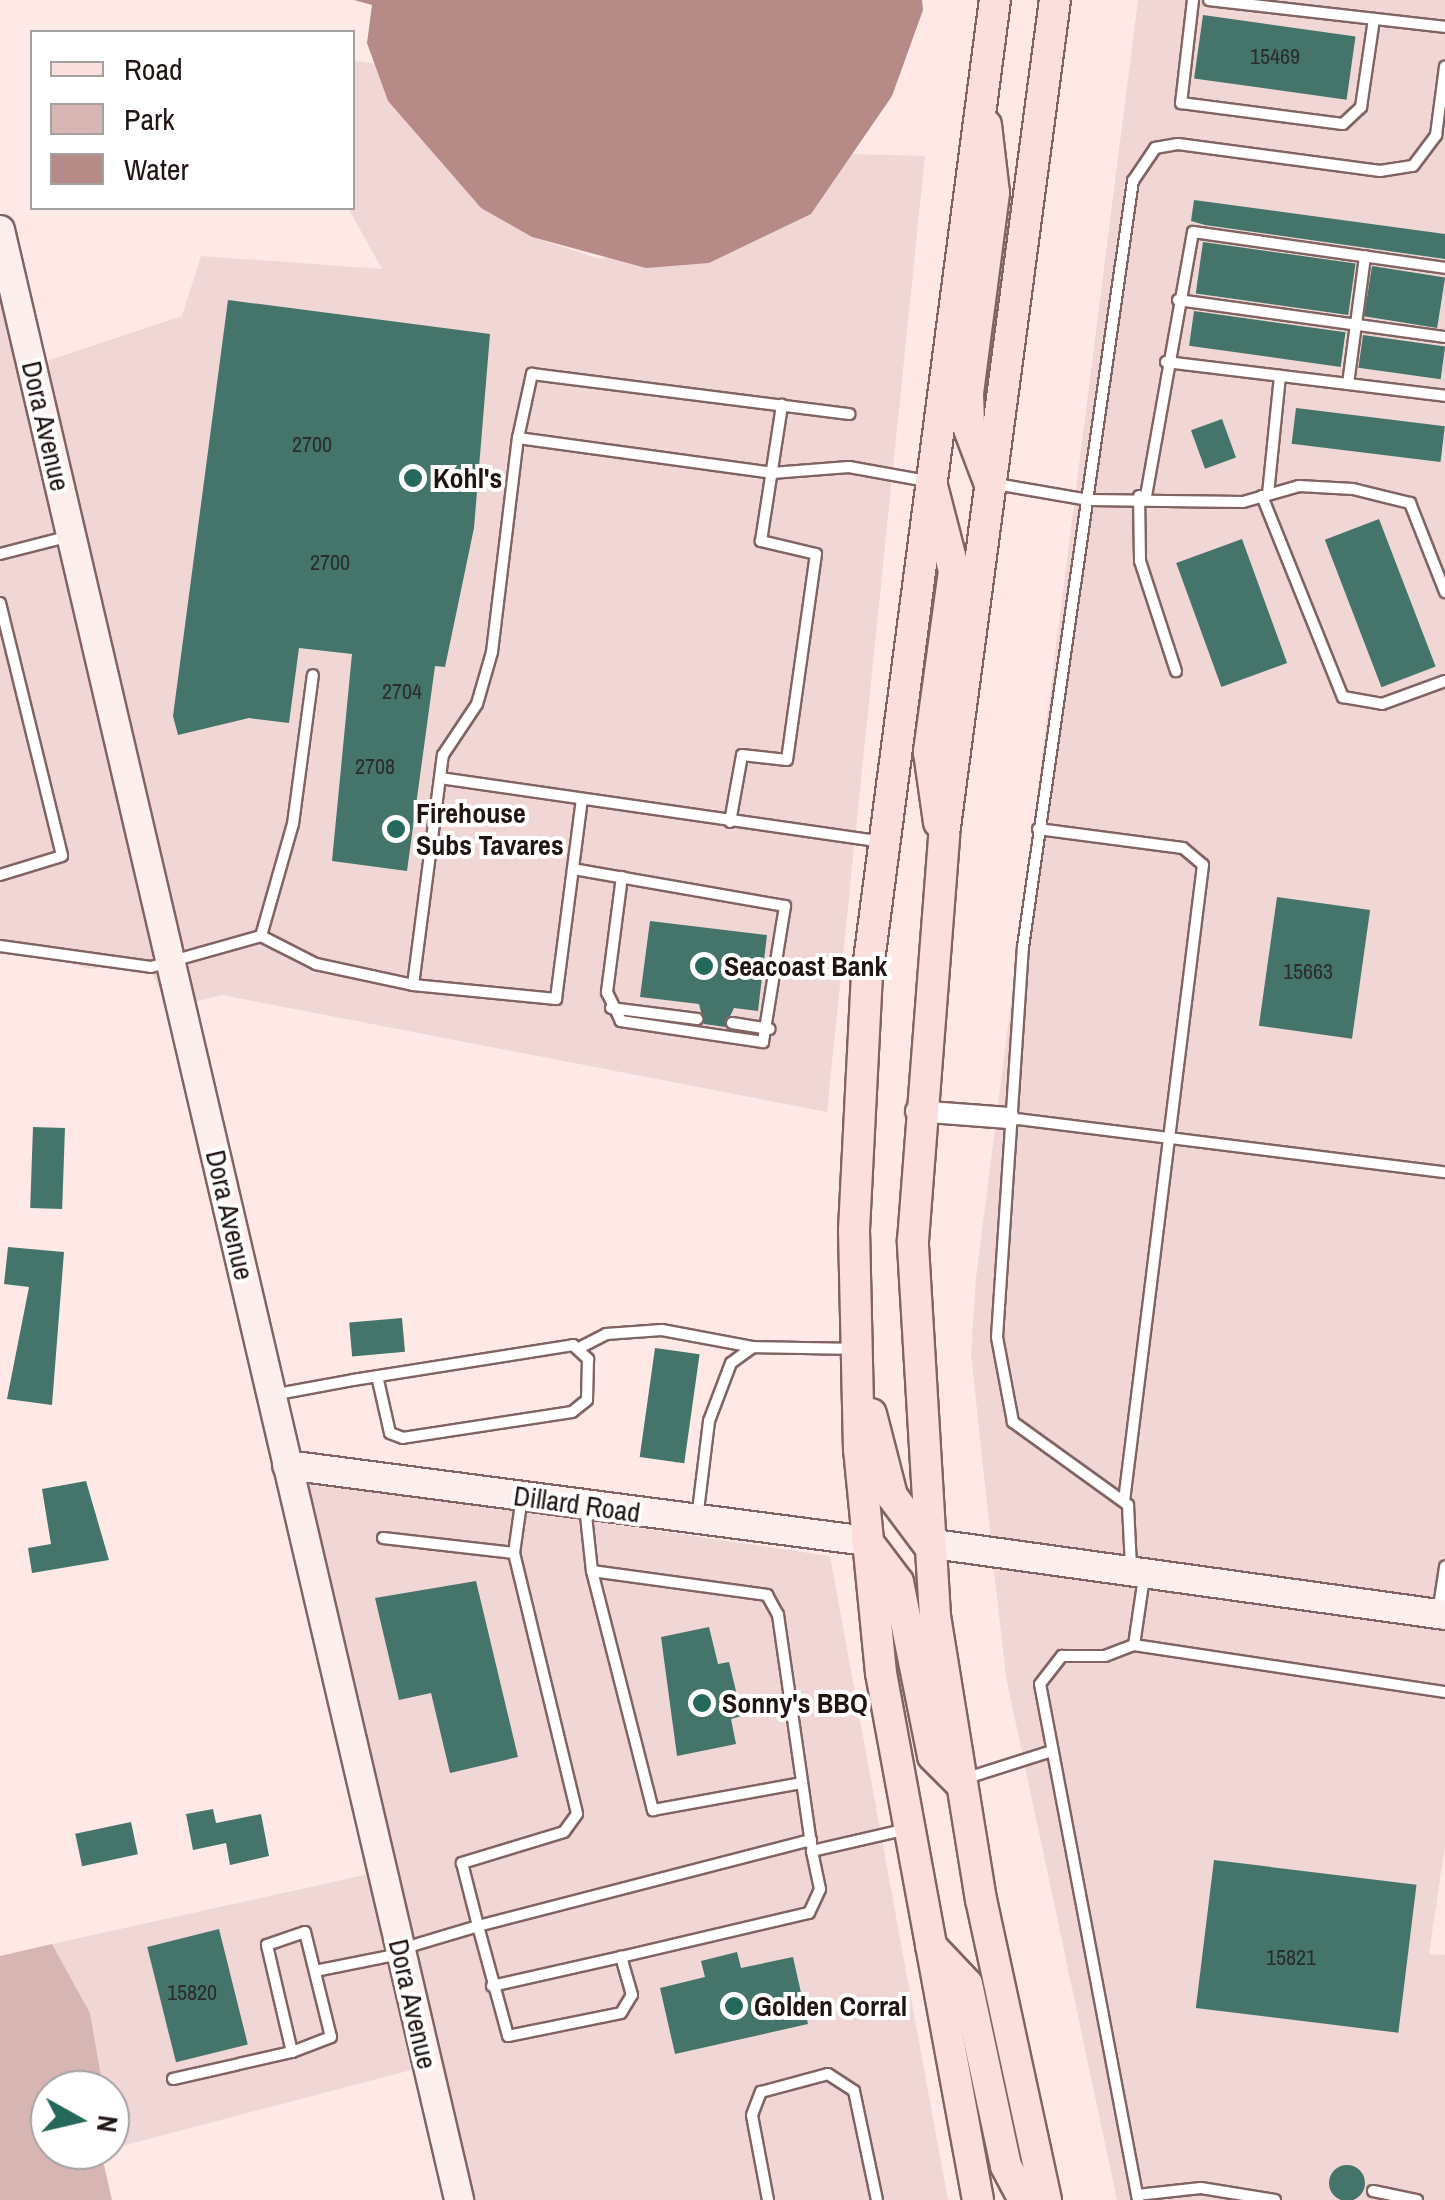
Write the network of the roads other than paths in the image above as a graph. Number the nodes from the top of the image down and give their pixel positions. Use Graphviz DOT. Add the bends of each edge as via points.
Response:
graph roads {
  1 [pos="995,0"];
  2 [pos="1055,0"];
  3 [pos="1193,0"];
  4 [pos="1209,0"];
  5 [pos="1358,0"];
  6 [pos="1356,17"];
  7 [pos="1374,18"];
  8 [pos="1445,27"];
  9 [pos="1445,67"];
  10 [pos="980,108"];
  11 [pos="0,230"];
  12 [pos="1365,256"];
  13 [pos="1445,268"];
  14 [pos="1178,300"];
  15 [pos="1356,325"];
  16 [pos="1445,337"];
  17 [pos="1166,362"];
  18 [pos="1280,376"];
  19 [pos="1348,384"];
  20 [pos="1445,396"];
  21 [pos="782,405"];
  22 [pos="849,414"];
  23 [pos="518,438"];
  24 [pos="772,473"];
  25 [pos="931,482"];
  26 [pos="990,483"];
  27 [pos="1265,495"];
  28 [pos="1142,496"];
  29 [pos="1089,500"];
  30 [pos="71,536"];
  31 [pos="0,554"];
  32 [pos="1445,592"];
  33 [pos="0,603"];
  34 [pos="1176,670"];
  35 [pos="313,675"];
  36 [pos="1445,681"];
  37 [pos="440,778"];
  38 [pos="582,800"];
  39 [pos="730,822"];
  40 [pos="1038,829"];
  41 [pos="944,834"];
  42 [pos="883,842"];
  43 [pos="573,869"];
  44 [pos="0,876"];
  45 [pos="622,877"];
  46 [pos="262,936"];
  47 [pos="0,946"];
  48 [pos="170,961"];
  49 [pos="413,985"];
  50 [pos="611,1008"];
  51 [pos="697,1019"];
  52 [pos="732,1024"];
  53 [pos="770,1029"];
  54 [pos="916,1111"];
  55 [pos="1009,1118"];
  56 [pos="1170,1142"];
  57 [pos="1445,1172"];
  58 [pos="581,1347"];
  59 [pos="754,1347"];
  60 [pos="855,1351"];
  61 [pos="378,1376"];
  62 [pos="271,1396"];
  63 [pos="287,1465"];
  64 [pos="522,1496"];
  65 [pos="1124,1501"];
  66 [pos="584,1504"];
  67 [pos="696,1520"];
  68 [pos="383,1538"];
  69 [pos="867,1541"];
  70 [pos="927,1542"];
  71 [pos="514,1553"];
  72 [pos="1445,1567"];
  73 [pos="1137,1569"];
  74 [pos="592,1571"];
  75 [pos="1441,1615"];
  76 [pos="1134,1645"];
  77 [pos="1445,1692"];
  78 [pos="1052,1751"];
  79 [pos="802,1782"];
  80 [pos="958,1782"];
  81 [pos="908,1829"];
  82 [pos="811,1845"];
  83 [pos="478,1926"];
  84 [pos="930,1946"];
  85 [pos="401,1952"];
  86 [pos="621,1957"];
  87 [pos="320,1970"];
  88 [pos="492,1986"];
  89 [pos="292,2052"];
  90 [pos="173,2079"];
  91 [pos="1374,2191"];
  92 [pos="1248,2196"];
  93 [pos="1137,2197"];
  94 [pos="459,2200"];
  95 [pos="768,2200"];
  96 [pos="878,2200"];
  97 [pos="978,2200"];
  98 [pos="1024,2200"];
  99 [pos="1046,2200"];
  100 [pos="1275,2200"];
  101 [pos="1418,2200"];
  1 -- 10 [label="main road"];
  2 -- 26 [label="main road"];
  3 -- 7 [label="lane" via="1181,104 1343,124 1361,108"];
  4 -- 6 [label="lane"];
  5 -- 6 [label="lane"];
  6 -- 7 [label="lane"];
  7 -- 8 [label="lane"];
  9 -- 29 [label="lane" via="1436,135 1413,166 1380,171 1155,148 1132,180"];
  10 -- 25 [label="main road"];
  10 -- 26 [label="main road" via="994,193 968,394 969,429"];
  11 -- 30 [label="street, Dora Avenue"];
  12 -- 13 [label="lane"];
  12 -- 14 [label="lane" via="1194,232"];
  12 -- 15 [label="lane"];
  14 -- 15 [label="lane"];
  14 -- 17 [label="lane"];
  15 -- 16 [label="lane"];
  15 -- 19 [label="lane"];
  17 -- 18 [label="lane"];
  17 -- 28 [label="lane"];
  18 -- 19 [label="lane"];
  18 -- 27 [label="lane"];
  19 -- 20 [label="lane"];
  21 -- 22 [label="lane"];
  21 -- 23 [label="lane" via="532,374"];
  21 -- 24 [label="lane"];
  23 -- 24 [label="lane"];
  23 -- 37 [label="lane" via="492,652"];
  24 -- 25 [label="lane" via="849,467"];
  24 -- 39 [label="lane" via="762,541 816,554 788,760 742,755"];
  25 -- 41 [label="main road" via="954,571 929,752"];
  25 -- 42 [label="main road"];
  26 -- 29 [label="lane"];
  26 -- 41 [label="main road"];
  27 -- 28 [label="lane"];
  27 -- 32 [label="lane" via="1353,489 1410,504"];
  27 -- 36 [label="lane" via="1343,697 1382,704"];
  28 -- 29 [label="lane"];
  28 -- 34 [label="lane" via="1140,561"];
  29 -- 40 [label="lane"];
  30 -- 31 [label="lane"];
  30 -- 48 [label="street, Dora Avenue"];
  33 -- 44 [label="lane" via="62,856"];
  35 -- 46 [label="lane" via="293,824"];
  37 -- 38 [label="lane"];
  37 -- 49 [label="lane"];
  38 -- 39 [label="lane"];
  38 -- 43 [label="lane"];
  39 -- 42 [label="lane"];
  40 -- 55 [label="lane"];
  40 -- 56 [label="lane" via="1183,848 1204,865"];
  41 -- 54 [label="main road"];
  42 -- 60 [label="main road" via="860,1086"];
  43 -- 45 [label="lane"];
  43 -- 49 [label="lane" via="556,999"];
  45 -- 50 [label="lane"];
  45 -- 53 [label="lane" via="785,906"];
  46 -- 48 [label="lane"];
  46 -- 49 [label="lane" via="316,964"];
  47 -- 48 [label="lane" via="88,963"];
  48 -- 62 [label="street, Dora Avenue"];
  50 -- 51 [label="lane"];
  50 -- 53 [label="lane" via="634,1029 754,1046"];
  52 -- 53 [label="lane"];
  54 -- 55 [label="street"];
  54 -- 70 [label="main road" via="914,1352"];
  55 -- 56 [label="lane"];
  55 -- 65 [label="lane" via="997,1337 1008,1406 1023,1435"];
  56 -- 57 [label="lane"];
  56 -- 65 [label="lane"];
  58 -- 59 [label="lane" via="606,1334 662,1330"];
  58 -- 61 [label="lane"];
  58 -- 61 [label="lane" via="582,1408 403,1438 390,1433"];
  59 -- 60 [label="lane"];
  59 -- 67 [label="lane" via="717,1387"];
  60 -- 69 [label="main road"];
  60 -- 70 [label="main road" via="892,1496"];
  61 -- 62 [label="lane"];
  62 -- 63 [label="street, Dora Avenue"];
  63 -- 64 [label="street, Dillard Road"];
  63 -- 85 [label="street, Dora Avenue"];
  64 -- 66 [label="street, Dillard Road"];
  64 -- 71 [label="lane"];
  65 -- 73 [label="lane"];
  66 -- 67 [label="street, Dillard Road"];
  66 -- 74 [label="lane"];
  67 -- 69 [label="street, Dillard Road"];
  68 -- 71 [label="lane"];
  69 -- 80 [label="main road" via="898,1582 933,1756"];
  69 -- 81 [label="main road"];
  70 -- 73 [label="street"];
  70 -- 80 [label="main road"];
  71 -- 83 [label="lane" via="577,1814 564,1832 462,1863"];
  72 -- 75 [label="lane"];
  73 -- 75 [label="street"];
  73 -- 76 [label="lane"];
  74 -- 79 [label="lane" via="767,1595 778,1614"];
  74 -- 79 [label="lane" via="654,1810"];
  76 -- 77 [label="lane"];
  76 -- 78 [label="lane" via="1105,1656 1062,1656 1043,1670"];
  78 -- 80 [label="lane"];
  78 -- 93 [label="lane"];
  79 -- 82 [label="lane"];
  80 -- 99 [label="main road"];
  81 -- 82 [label="lane"];
  81 -- 84 [label="main road"];
  82 -- 83 [label="lane"];
  82 -- 86 [label="lane" via="820,1888 809,1913"];
  83 -- 85 [label="lane"];
  83 -- 88 [label="lane"];
  84 -- 97 [label="main road"];
  84 -- 98 [label="main road" via="967,1984 1006,2166"];
  85 -- 87 [label="lane"];
  85 -- 94 [label="street, Dora Avenue"];
  86 -- 88 [label="lane"];
  86 -- 88 [label="lane" via="628,2008 516,2037 502,2032"];
  87 -- 89 [label="lane" via="331,2037"];
  87 -- 89 [label="lane" via="306,1932 267,1945"];
  89 -- 90 [label="lane"];
  91 -- 101 [label="lane"];
  92 -- 93 [label="lane"];
  92 -- 100 [label="lane"];
  95 -- 96 [label="lane" via="752,2114 761,2092 828,2074 854,2091"];
}
